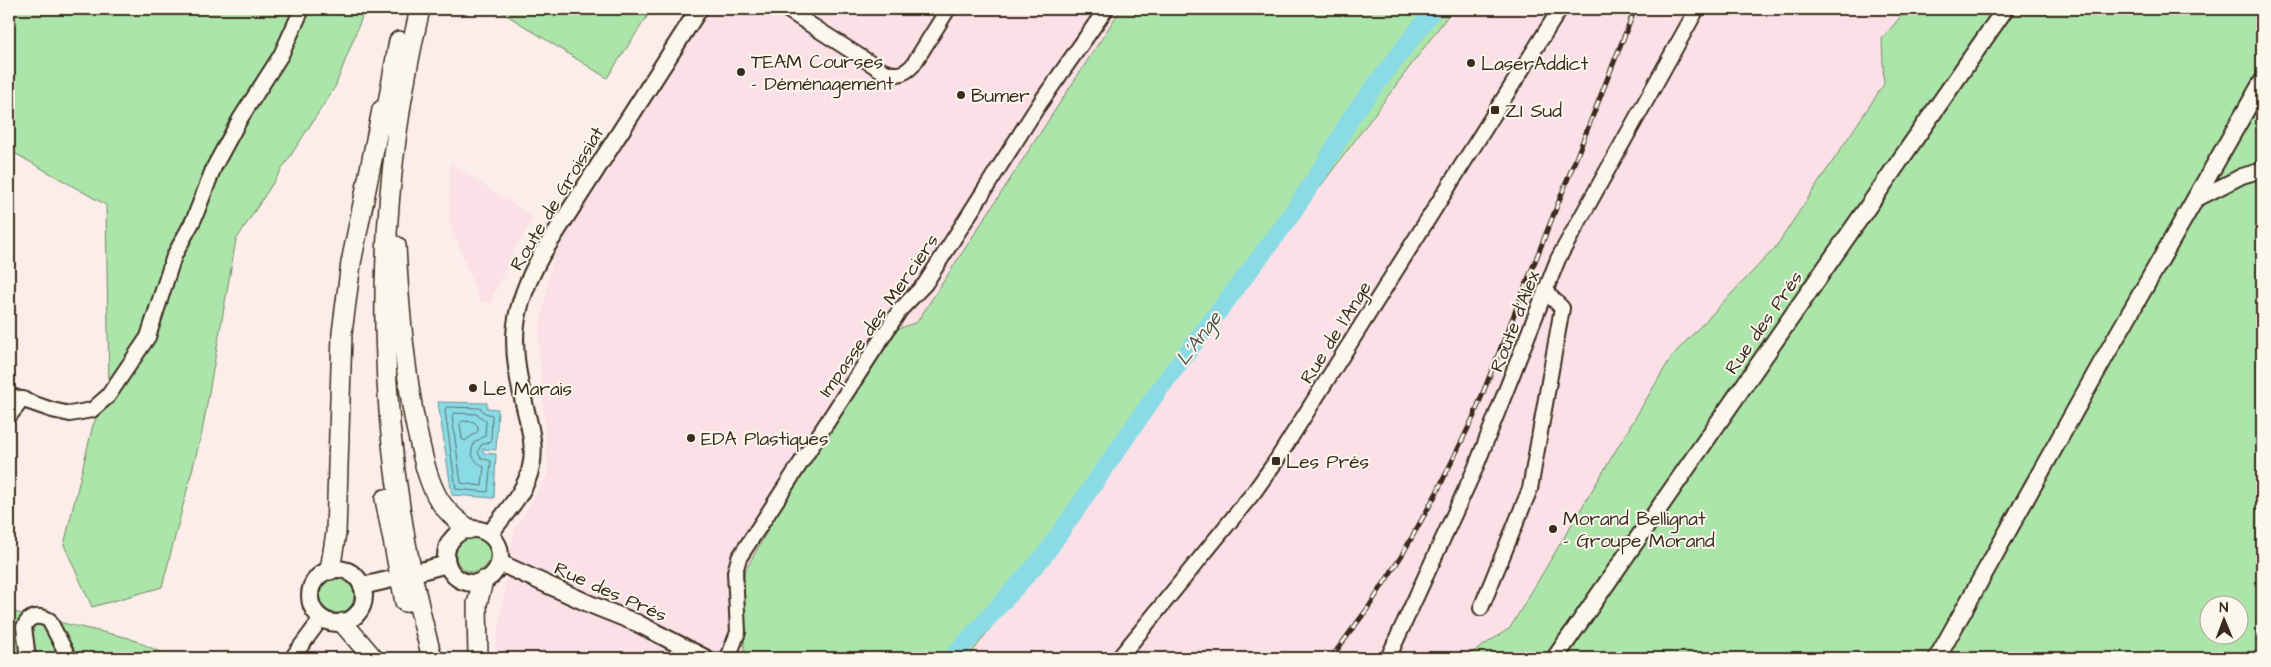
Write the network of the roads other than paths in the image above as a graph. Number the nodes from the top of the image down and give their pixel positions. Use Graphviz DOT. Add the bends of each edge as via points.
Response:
graph roads {
  1 [pos="302,9"];
  2 [pos="407,9"];
  3 [pos="420,9"];
  4 [pos="699,9"];
  5 [pos="786,9"];
  6 [pos="948,9"];
  7 [pos="1106,9"];
  8 [pos="1560,9"];
  9 [pos="1698,9"];
  10 [pos="2005,9"];
  11 [pos="399,40"];
  12 [pos="2262,82"];
  13 [pos="392,160"];
  14 [pos="2262,170"];
  15 [pos="2195,200"];
  16 [pos="1546,291"];
  17 [pos="9,395"];
  18 [pos="23,399"];
  19 [pos="9,416"];
  20 [pos="469,529"];
  21 [pos="490,534"];
  22 [pos="500,562"];
  23 [pos="447,564"];
  24 [pos="330,570"];
  25 [pos="421,572"];
  26 [pos="388,580"];
  27 [pos="483,581"];
  28 [pos="362,586"];
  29 [pos="1481,608"];
  30 [pos="321,619"];
  31 [pos="343,623"];
  32 [pos="28,658"];
  33 [pos="69,658"];
  34 [pos="292,658"];
  35 [pos="373,658"];
  36 [pos="419,658"];
  37 [pos="432,658"];
  38 [pos="478,658"];
  39 [pos="705,658"];
  40 [pos="728,658"];
  41 [pos="1119,658"];
  42 [pos="1388,658"];
  43 [pos="1554,658"];
  44 [pos="1937,658"];
  1 -- 18 [label="street" via="282,55 240,119 214,167 194,219 174,256 148,337 108,396 92,410 70,414"];
  2 -- 11 [label="highway"];
  3 -- 13 [label="highway" via="404,80"];
  4 -- 21 [label="main road, Route de Groissiat" via="542,254 526,286 516,318 514,351 533,443 532,467 518,498"];
  5 -- 6 [label="street" via="881,70 898,75 913,65"];
  7 -- 40 [label="street, Impasse des Merciers" via="1038,106 925,284 900,310 739,558 735,572 738,632"];
  8 -- 41 [label="street, Rue de l'Ange" via="1276,461"];
  9 -- 16 [label="street, Route d'Alex" via="1558,259"];
  10 -- 43 [label="main road, Rue des Prés"];
  11 -- 24 [label="highway" via="379,124 346,297 340,358 336,539"];
  11 -- 36 [label="highway" via="383,130 374,210 372,357 378,448 388,523"];
  12 -- 15 [label="main road"];
  13 -- 20 [label="highway" via="400,320 414,418 435,492 450,514"];
  13 -- 37 [label="highway" via="384,273 386,395 401,518"];
  14 -- 15 [label="street" via="2242,176"];
  15 -- 44 [label="main road"];
  16 -- 29 [label="street" via="1562,308 1530,489"];
  16 -- 42 [label="street, Route d'Alex" via="1475,469"];
  17 -- 18 [label="street"];
  18 -- 19 [label="street"];
  20 -- 21 [label="main road"];
  20 -- 23 [label="main road" via="450,540"];
  21 -- 22 [label="main road" via="498,545"];
  22 -- 27 [label="main road" via="495,572"];
  22 -- 39 [label="main road, Rue des Prés" via="637,623"];
  23 -- 25 [label="main road"];
  23 -- 27 [label="main road" via="463,581"];
  24 -- 28 [label="main road" via="348,571"];
  24 -- 30 [label="main road" via="320,574 310,588 310,604"];
  26 -- 28 [label="main road"];
  27 -- 38 [label="highway" via="477,604"];
  28 -- 31 [label="main road" via="362,606 354,617"];
  30 -- 31 [label="main road"];
  30 -- 34 [label="street"];
  31 -- 35 [label="highway"];
  32 -- 33 [label="street" via="24,627 37,616 48,620"];
}
